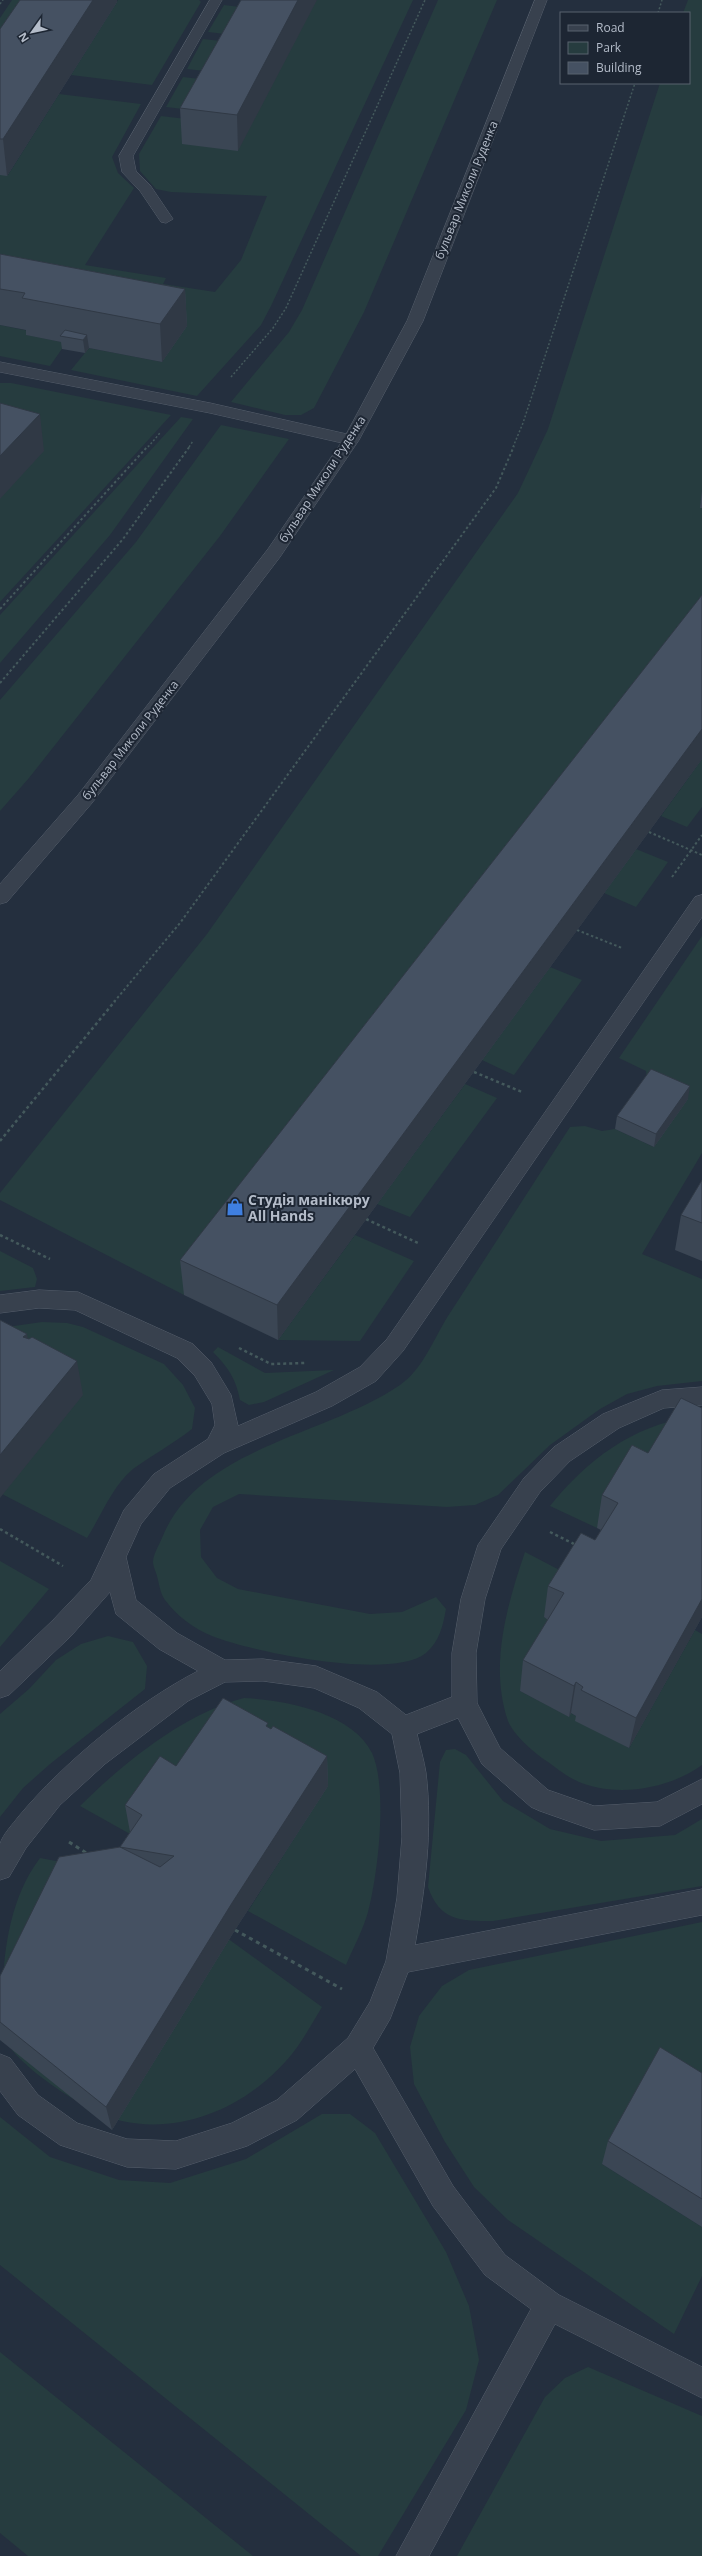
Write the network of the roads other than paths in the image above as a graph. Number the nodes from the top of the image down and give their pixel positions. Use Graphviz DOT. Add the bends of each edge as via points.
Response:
graph roads {
  1 [pos="216,0"];
  2 [pos="541,0"];
  3 [pos="166,219"];
  4 [pos="0,367"];
  5 [pos="351,440"];
  6 [pos="0,897"];
  7 [pos="702,902"];
  8 [pos="0,1304"];
  9 [pos="702,1396"];
  10 [pos="216,1446"];
  11 [pos="114,1557"];
  12 [pos="222,1671"];
  13 [pos="0,1687"];
  14 [pos="464,1704"];
  15 [pos="403,1728"];
  16 [pos="702,1791"];
  17 [pos="0,1868"];
  18 [pos="702,1902"];
  19 [pos="399,1961"];
  20 [pos="358,2048"];
  21 [pos="0,2068"];
  22 [pos="549,2305"];
  23 [pos="702,2383"];
  24 [pos="412,2556"];
  1 -- 3 [label="street" via="126,156 129,172 145,188"];
  2 -- 5 [label="street, бульвар Миколи Руденка" via="415,320"];
  4 -- 5 [label="street" via="210,408"];
  5 -- 6 [label="street, бульвар Миколи Руденка" via="274,553 129,742 85,799"];
  7 -- 10 [label="street" via="395,1345 368,1374 324,1399"];
  8 -- 10 [label="street" via="39,1299 78,1301 185,1351 203,1369 223,1402 227,1426"];
  9 -- 14 [label="street" via="662,1399 611,1421 562,1454 532,1485 490,1545 473,1599 464,1653"];
  10 -- 11 [label="street" via="162,1481 132,1517"];
  11 -- 12 [label="street" via="125,1606 168,1641"];
  11 -- 13 [label="street" via="100,1587 62,1628"];
  12 -- 15 [label="street" via="263,1670 316,1677 368,1700"];
  12 -- 17 [label="street" via="179,1693 96,1756 51,1797"];
  14 -- 15 [label="street"];
  14 -- 16 [label="street" via="491,1756 540,1799 594,1818 660,1814"];
  15 -- 19 [label="street" via="413,1774 415,1837 410,1898"];
  18 -- 19 [label="street"];
  19 -- 20 [label="street" via="380,2010"];
  20 -- 21 [label="street" via="287,2110 238,2136 176,2155 127,2153 70,2135 28,2104"];
  20 -- 22 [label="street" via="443,2196 495,2265"];
  22 -- 23 [label="street"];
  22 -- 24 [label="street"];
}
